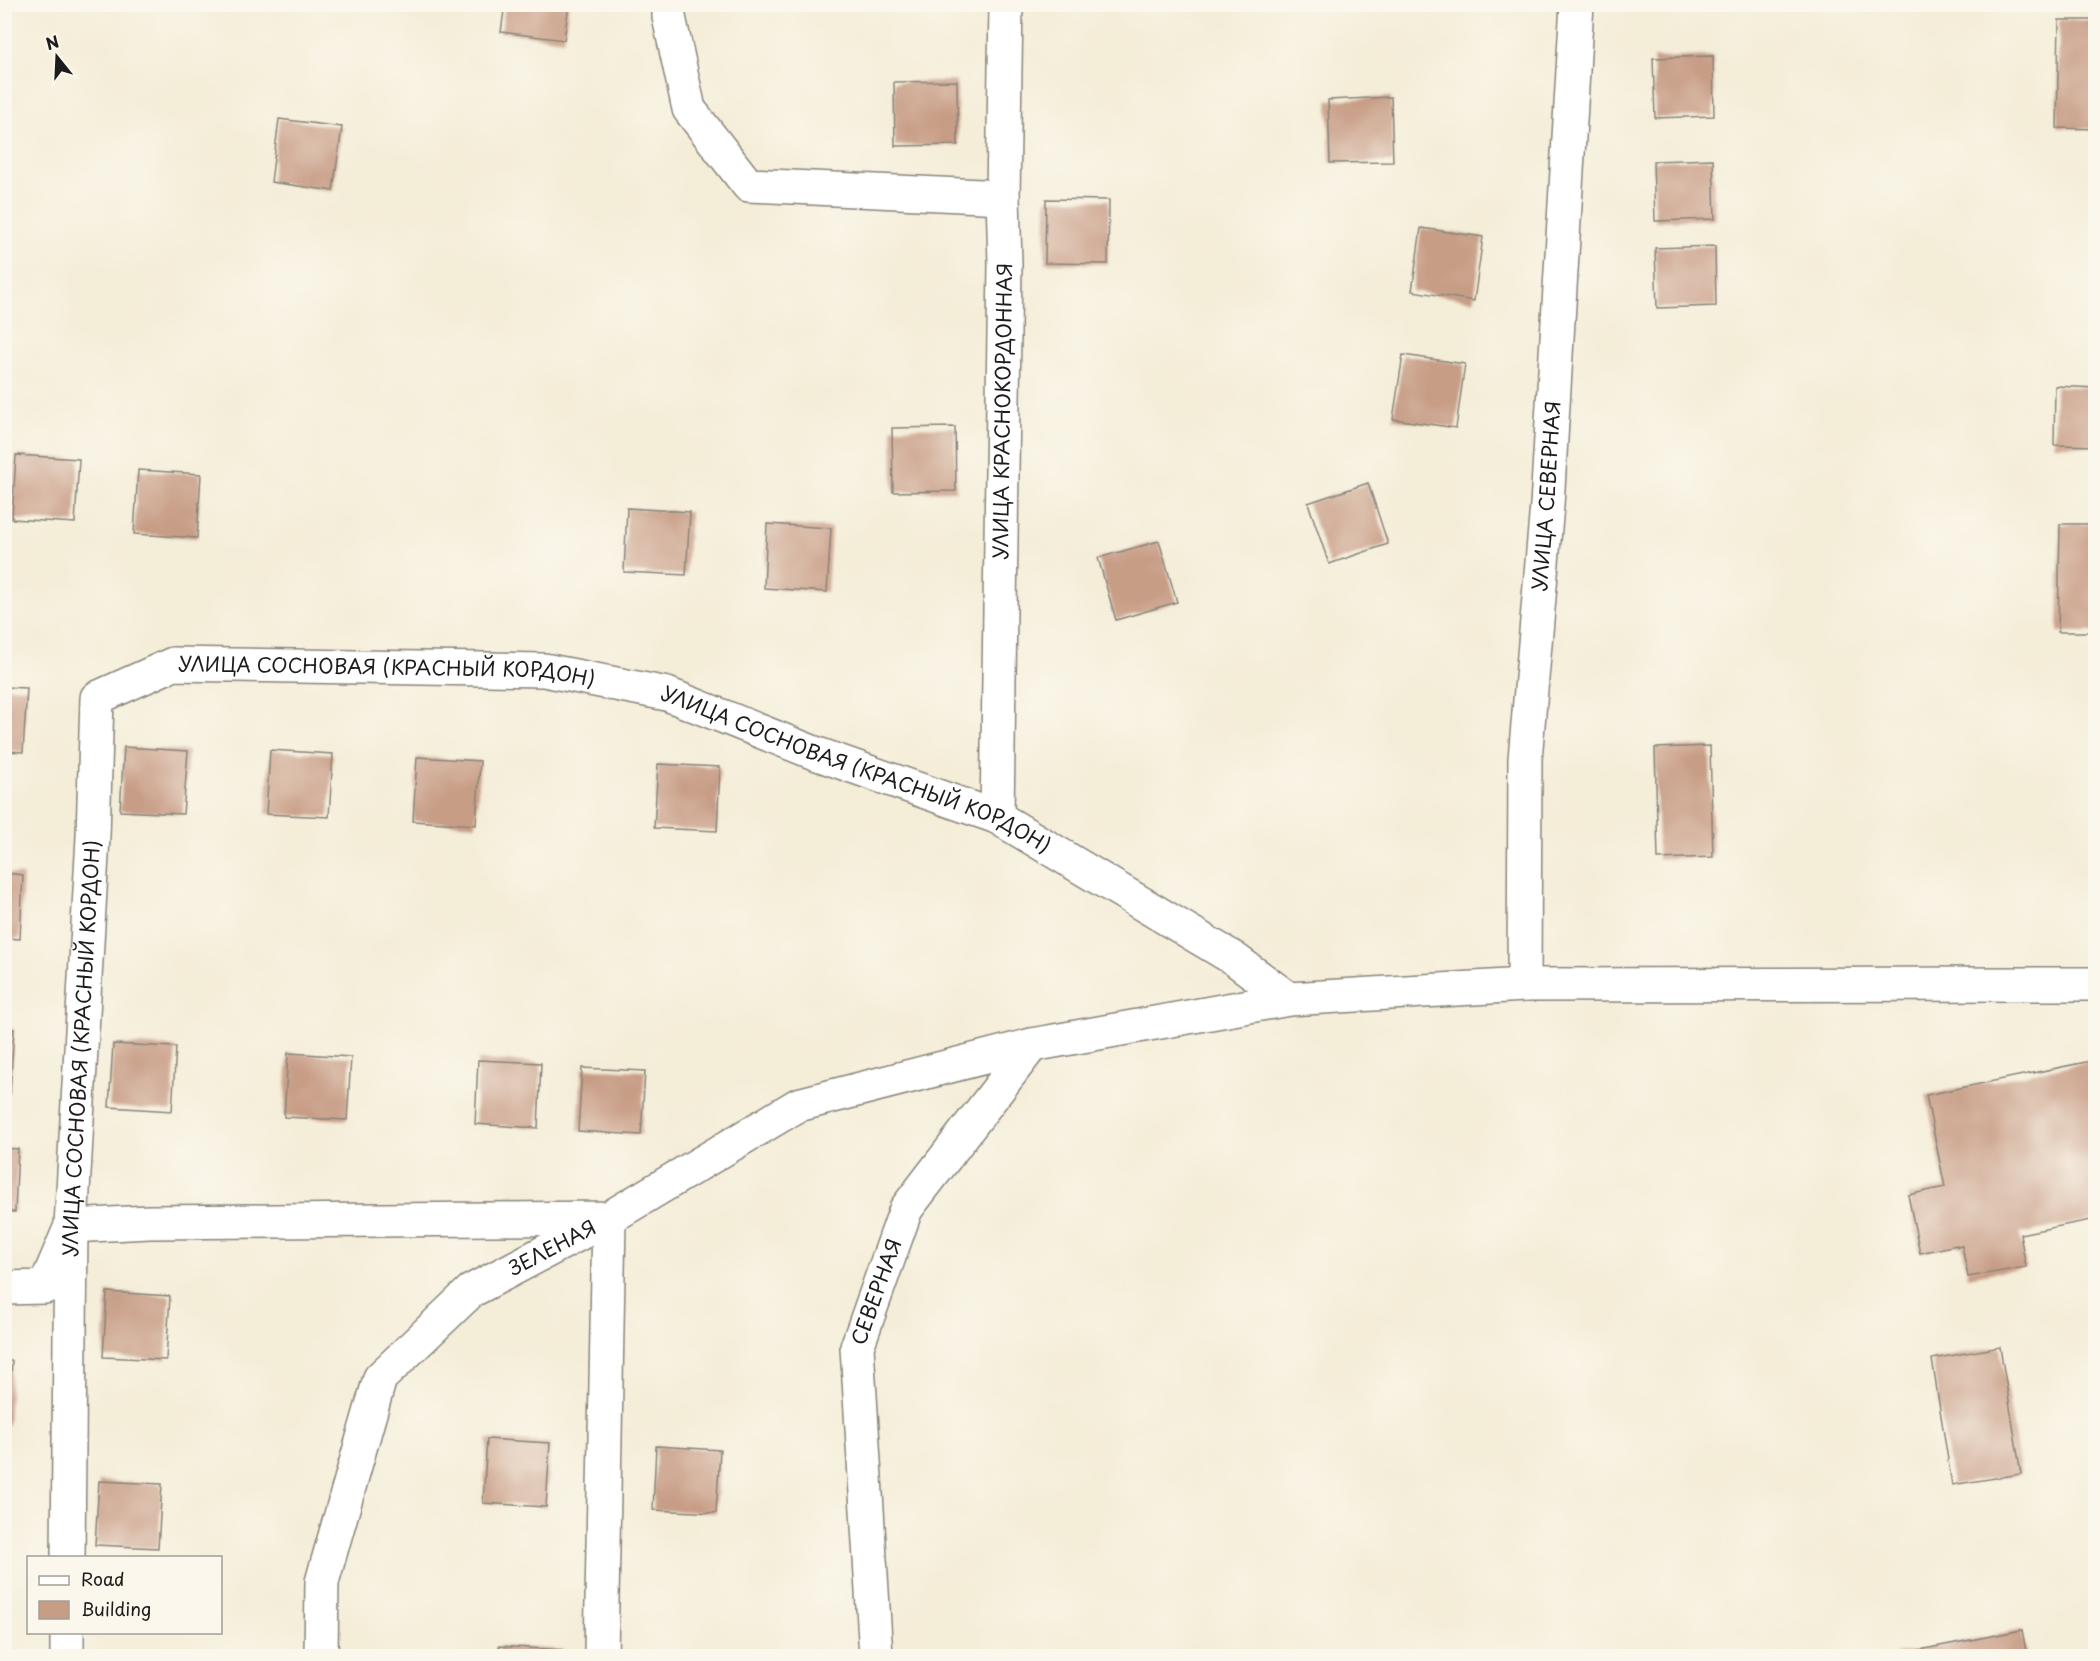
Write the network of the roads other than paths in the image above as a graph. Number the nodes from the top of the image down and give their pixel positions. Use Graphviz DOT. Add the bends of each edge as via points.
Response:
graph roads {
  1 [pos="669,4"];
  2 [pos="1006,4"];
  3 [pos="1577,4"];
  4 [pos="1003,197"];
  5 [pos="998,817"];
  6 [pos="2096,984"];
  7 [pos="1524,985"];
  8 [pos="1289,999"];
  9 [pos="1032,1045"];
  10 [pos="609,1218"];
  11 [pos="70,1226"];
  12 [pos="4,1288"];
  13 [pos="68,1556"];
  14 [pos="67,1634"];
  15 [pos="67,1656"];
  16 [pos="321,1656"];
  17 [pos="601,1656"];
  18 [pos="876,1656"];
  1 -- 4 [label="street" via="689,109 748,185"];
  2 -- 4 [label="street, УЛИЦА КРАСНОКОРДОННАЯ"];
  3 -- 7 [label="street, УЛИЦА СЕВЕРНАЯ" via="1547,505 1525,759"];
  4 -- 5 [label="street, УЛИЦА КРАСНОКОРДОННАЯ"];
  5 -- 8 [label="street, УЛИЦА СОСНОВАЯ (КРАСНЫЙ КОРДОН)" via="1233,958"];
  5 -- 11 [label="street, УЛИЦА СОСНОВАЯ (КРАСНЫЙ КОРДОН)" via="812,752 667,694 544,670 173,664 98,698"];
  6 -- 7 [label="street"];
  7 -- 8 [label="street"];
  8 -- 9 [label="street"];
  9 -- 10 [label="street" via="798,1105"];
  9 -- 18 [label="street, СЕВЕРНАЯ" via="906,1209 857,1347"];
  10 -- 11 [label="street"];
  10 -- 16 [label="street, ЗЕЛЕНАЯ" via="471,1291 380,1378 322,1582"];
  10 -- 17 [label="street, ЗЕЛЕНАЯ"];
  11 -- 12 [label="street" via="45,1287"];
  11 -- 13 [label="street, УЛИЦА СОСНОВАЯ (КРАСНЫЙ КОРДОН)"];
  14 -- 15 [label="street"];
}
